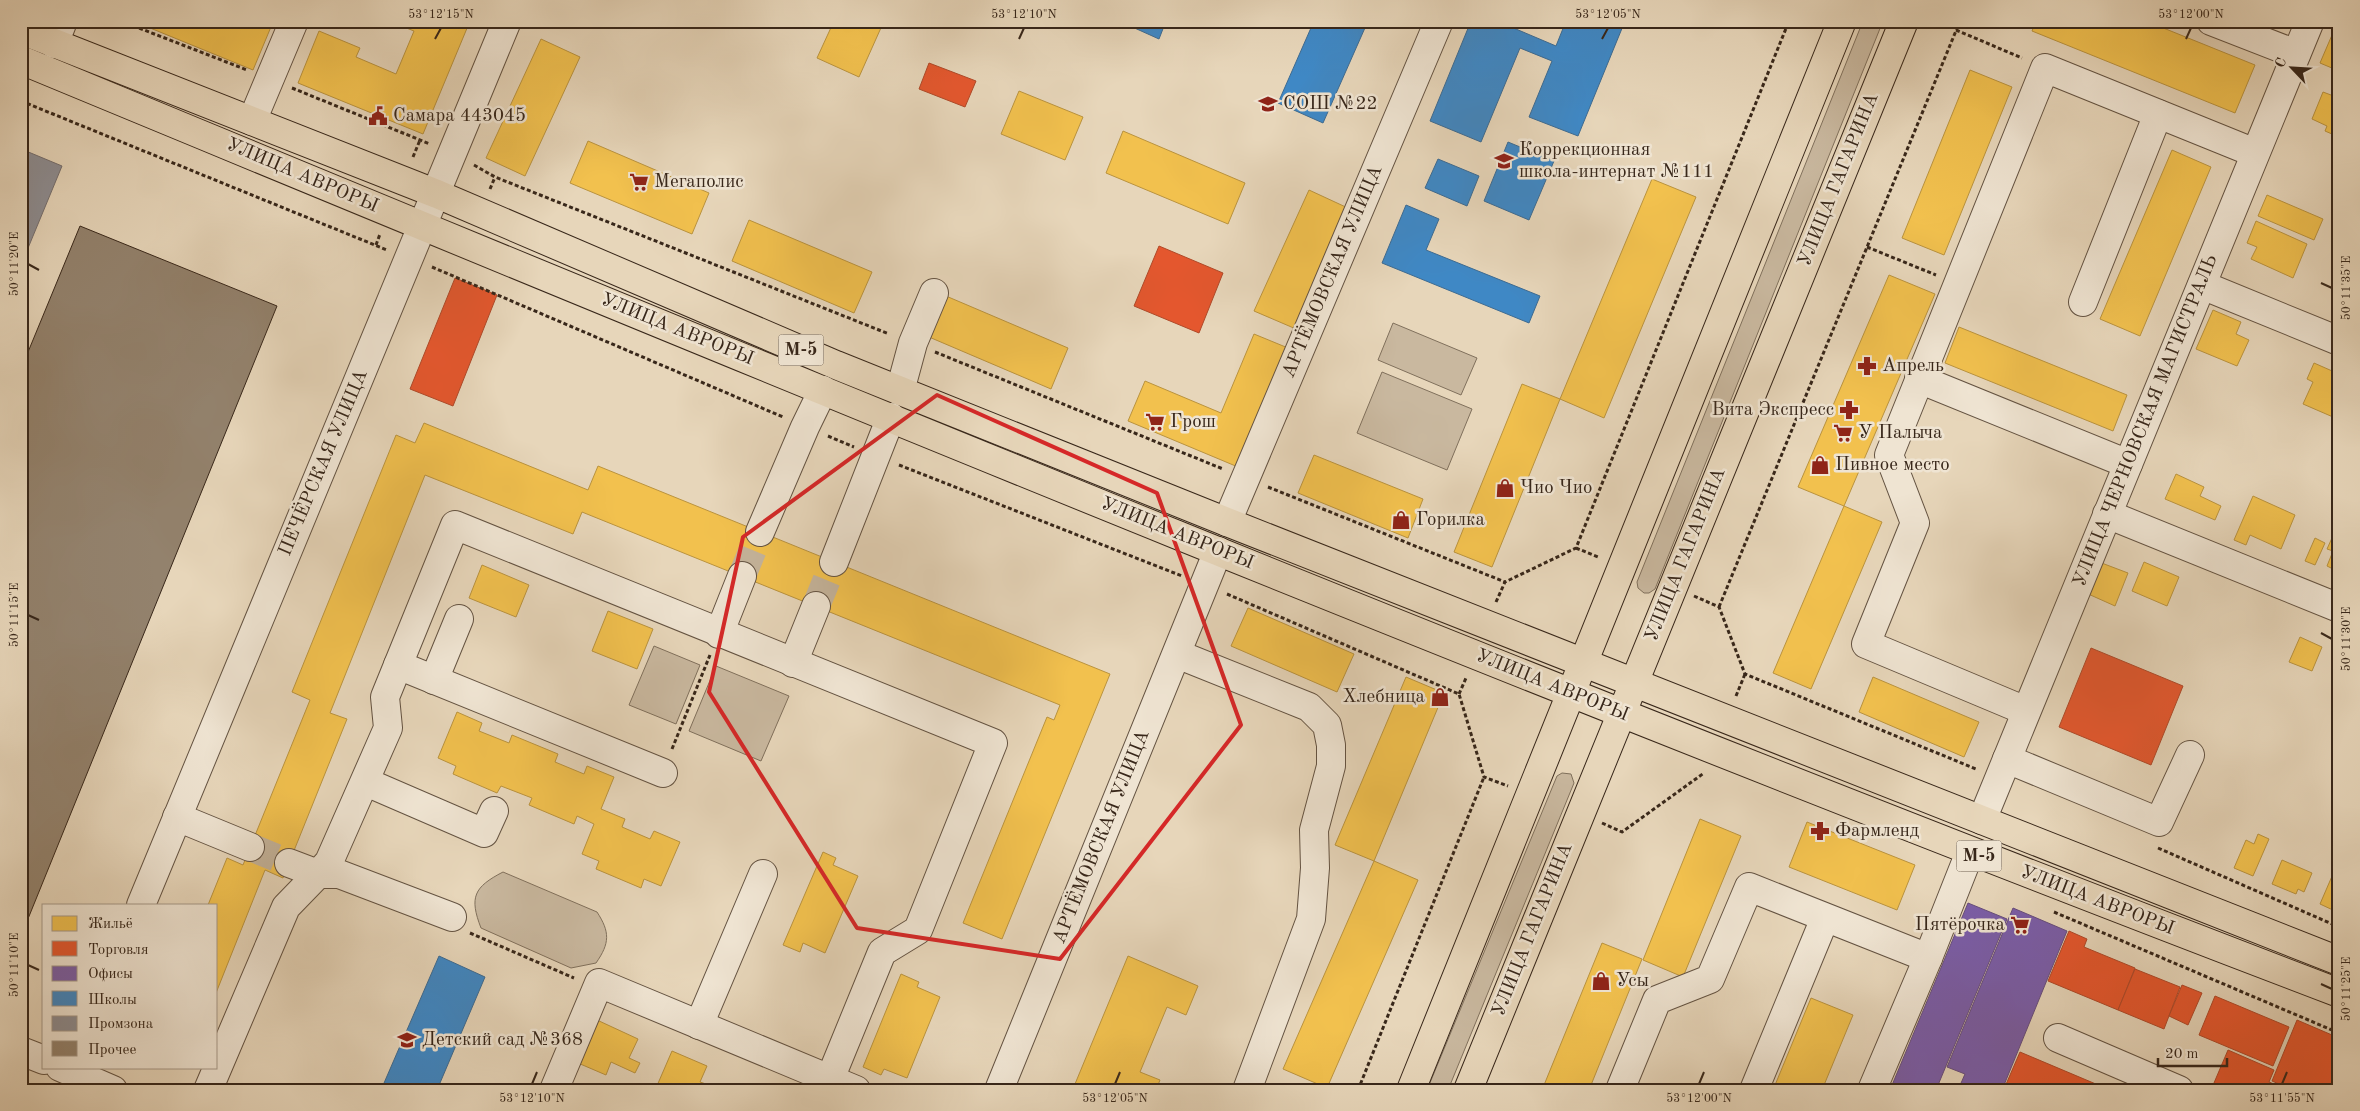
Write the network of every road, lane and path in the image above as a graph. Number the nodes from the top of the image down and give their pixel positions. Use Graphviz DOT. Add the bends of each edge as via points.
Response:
graph roads {
  1 [pos="121,21"];
  2 [pos="294,21"];
  3 [pos="507,21"];
  4 [pos="1439,21"];
  5 [pos="1789,21"];
  6 [pos="1842,21"];
  7 [pos="1904,21"];
  8 [pos="1960,21"];
  9 [pos="2211,21"];
  10 [pos="2310,21"];
  11 [pos="21,30"];
  12 [pos="1956,30"];
  13 [pos="59,33"];
  14 [pos="2296,54"];
  15 [pos="21,60"];
  16 [pos="2045,68"];
  17 [pos="269,79"];
  18 [pos="21,100"];
  19 [pos="2158,114"];
  20 [pos="252,121"];
  21 [pos="452,153"];
  22 [pos="2256,153"];
  23 [pos="437,194"];
  24 [pos="422,226"];
  25 [pos="1867,247"];
  26 [pos="409,258"];
  27 [pos="1958,284"];
  28 [pos="2202,285"];
  29 [pos="934,293"];
  30 [pos="2083,302"];
  31 [pos="2339,341"];
  32 [pos="913,344"];
  33 [pos="1919,378"];
  34 [pos="823,390"];
  35 [pos="900,391"];
  36 [pos="891,417"];
  37 [pos="805,427"];
  38 [pos="877,456"];
  39 [pos="2128,464"];
  40 [pos="1246,478"];
  41 [pos="2107,514"];
  42 [pos="1227,522"];
  43 [pos="760,532"];
  44 [pos="1576,548"];
  45 [pos="1218,551"];
  46 [pos="834,562"];
  47 [pos="1623,567"];
  48 [pos="742,576"];
  49 [pos="1205,585"];
  50 [pos="1673,587"];
  51 [pos="816,606"];
  52 [pos="1719,607"];
  53 [pos="2339,608"];
  54 [pos="459,619"];
  55 [pos="719,634"];
  56 [pos="1177,654"];
  57 [pos="793,663"];
  58 [pos="1584,664"];
  59 [pos="398,666"];
  60 [pos="434,680"];
  61 [pos="1634,682"];
  62 [pos="1572,694"];
  63 [pos="2026,711"];
  64 [pos="1621,714"];
  65 [pos="2190,755"];
  66 [pos="2002,768"];
  67 [pos="663,773"];
  68 [pos="1713,776"];
  69 [pos="1484,777"];
  70 [pos="366,782"];
  71 [pos="1531,795"];
  72 [pos="494,810"];
  73 [pos="1580,815"];
  74 [pos="177,817"];
  75 [pos="1982,820"];
  76 [pos="2150,844"];
  77 [pos="250,847"];
  78 [pos="1970,852"];
  79 [pos="289,863"];
  80 [pos="318,874"];
  81 [pos="763,874"];
  82 [pos="141,904"];
  83 [pos="2045,909"];
  84 [pos="452,917"];
  85 [pos="1825,918"];
  86 [pos="2339,927"];
  87 [pos="1928,958"];
  88 [pos="2339,961"];
  89 [pos="599,983"];
  90 [pos="2339,993"];
  91 [pos="699,1025"];
  92 [pos="2339,1033"];
  93 [pos="2058,1038"];
  94 [pos="21,1051"];
  95 [pos="42,1059"];
  96 [pos="218,1067"];
  97 [pos="217,1068"];
  98 [pos="69,1074"];
  99 [pos="830,1079"];
  100 [pos="113,1090"];
  101 [pos="208,1090"];
  102 [pos="554,1090"];
  103 [pos="856,1090"];
  104 [pos="998,1090"];
  105 [pos="1247,1090"];
  106 [pos="1358,1090"];
  107 [pos="1411,1090"];
  108 [pos="1468,1090"];
  109 [pos="1620,1090"];
  110 [pos="1754,1090"];
  111 [pos="1872,1090"];
  112 [pos="2179,1090"];
  1 -- 17 [label="path"];
  2 -- 17 [label="street"];
  3 -- 21 [label="street, ПЕЧЁРСКАЯ УЛИЦА"];
  4 -- 40 [label="street, АРТЁМОВСКАЯ УЛИЦА"];
  5 -- 44 [label="path"];
  6 -- 47 [label="main road"];
  7 -- 50 [label="main road, УЛИЦА ГАГАРИНА"];
  8 -- 12 [label="path"];
  9 -- 14 [label="street"];
  10 -- 14 [label="street, УЛИЦА ЧЕРНОВСКАЯ МАГИСТРАЛЬ"];
  11 -- 13 [label="main road, УЛИЦА АВРОРЫ / М-5"];
  12 -- 16 [label="path"];
  12 -- 25 [label="path"];
  13 -- 20 [label="main road, УЛИЦА АВРОРЫ / М-5"];
  14 -- 22 [label="street, УЛИЦА ЧЕРНОВСКАЯ МАГИСТРАЛЬ"];
  15 -- 24 [label="main road, УЛИЦА АВРОРЫ / М-5"];
  16 -- 19 [label="street"];
  16 -- 27 [label="street"];
  17 -- 20 [label="street"];
  17 -- 21 [label="path"];
  18 -- 26 [label="path"];
  19 -- 22 [label="street"];
  19 -- 30 [label="street"];
  20 -- 23 [label="main road, УЛИЦА АВРОРЫ / М-5"];
  21 -- 23 [label="street, ПЕЧЁРСКАЯ УЛИЦА"];
  21 -- 32 [label="path" via="495,177"];
  22 -- 28 [label="street, УЛИЦА ЧЕРНОВСКАЯ МАГИСТРАЛЬ"];
  23 -- 24 [label="street, ПЕЧЁРСКАЯ УЛИЦА"];
  23 -- 35 [label="main road, УЛИЦА АВРОРЫ / М-5"];
  24 -- 26 [label="street, ПЕЧЁРСКАЯ УЛИЦА"];
  24 -- 34 [label="main road, УЛИЦА АВРОРЫ / М-5"];
  25 -- 27 [label="path"];
  25 -- 52 [label="path"];
  26 -- 37 [label="path"];
  26 -- 74 [label="street, ПЕЧЁРСКАЯ УЛИЦА"];
  27 -- 33 [label="street"];
  28 -- 31 [label="street"];
  28 -- 39 [label="street, УЛИЦА ЧЕРНОВСКАЯ МАГИСТРАЛЬ"];
  29 -- 32 [label="street"];
  32 -- 35 [label="street"];
  32 -- 40 [label="path"];
  33 -- 39 [label="street"];
  33 -- 63 [label="street" via="1888,455 1915,523 1866,644"];
  34 -- 36 [label="main road, УЛИЦА АВРОРЫ / М-5"];
  34 -- 37 [label="street"];
  35 -- 42 [label="main road, УЛИЦА АВРОРЫ / М-5"];
  36 -- 38 [label="street"];
  36 -- 45 [label="main road, УЛИЦА АВРОРЫ / М-5"];
  37 -- 38 [label="path"];
  37 -- 43 [label="street"];
  38 -- 46 [label="street"];
  38 -- 49 [label="path"];
  39 -- 41 [label="street, УЛИЦА ЧЕРНОВСКАЯ МАГИСТРАЛЬ"];
  40 -- 42 [label="street, АРТЁМОВСКАЯ УЛИЦА"];
  40 -- 44 [label="path" via="1504,582"];
  41 -- 53 [label="street"];
  41 -- 63 [label="street, УЛИЦА ЧЕРНОВСКАЯ МАГИСТРАЛЬ"];
  42 -- 58 [label="main road, УЛИЦА АВРОРЫ / М-5"];
  44 -- 47 [label="path"];
  45 -- 49 [label="street, АРТЁМОВСКАЯ УЛИЦА"];
  45 -- 62 [label="main road, УЛИЦА АВРОРЫ / М-5"];
  47 -- 58 [label="main road"];
  48 -- 55 [label="street"];
  49 -- 56 [label="street, АРТЁМОВСКАЯ УЛИЦА"];
  49 -- 69 [label="path" via="1459,694"];
  50 -- 52 [label="path"];
  50 -- 61 [label="main road, УЛИЦА ГАГАРИНА"];
  51 -- 57 [label="street"];
  52 -- 66 [label="path" via="1744,674"];
  54 -- 60 [label="street"];
  55 -- 57 [label="street"];
  55 -- 59 [label="street" via="455,525"];
  55 -- 67 [label="path"];
  56 -- 104 [label="street, АРТЁМОВСКАЯ УЛИЦА"];
  56 -- 105 [label="street" via="1310,707 1327,725 1331,745 1331,766 1314,830 1311,919"];
  57 -- 99 [label="street" via="993,743 918,930 882,952"];
  58 -- 61 [label="main road, УЛИЦА АВРОРЫ / М-5"];
  58 -- 62 [label="main road"];
  59 -- 60 [label="street"];
  59 -- 70 [label="street" via="385,697 388,728"];
  60 -- 67 [label="street"];
  61 -- 64 [label="main road, УЛИЦА ГАГАРИНА"];
  61 -- 75 [label="main road, УЛИЦА АВРОРЫ / М-5"];
  62 -- 64 [label="main road, УЛИЦА АВРОРЫ / М-5"];
  62 -- 71 [label="main road"];
  63 -- 66 [label="street, УЛИЦА ЧЕРНОВСКАЯ МАГИСТРАЛЬ"];
  64 -- 73 [label="main road, УЛИЦА ГАГАРИНА"];
  64 -- 78 [label="main road, УЛИЦА АВРОРЫ / М-5"];
  65 -- 66 [label="street" via="2159,822"];
  66 -- 75 [label="street, УЛИЦА ЧЕРНОВСКАЯ МАГИСТРАЛЬ"];
  68 -- 73 [label="path" via="1704,772 1622,832"];
  69 -- 71 [label="path"];
  69 -- 106 [label="path"];
  70 -- 72 [label="street" via="484,834"];
  70 -- 80 [label="street" via="329,862"];
  71 -- 107 [label="main road"];
  73 -- 108 [label="main road, УЛИЦА ГАГАРИНА"];
  74 -- 77 [label="street"];
  74 -- 82 [label="street, ПЕЧЁРСКАЯ УЛИЦА"];
  75 -- 88 [label="main road, УЛИЦА АВРОРЫ / М-5"];
  76 -- 86 [label="path"];
  78 -- 87 [label="street"];
  78 -- 90 [label="main road, УЛИЦА АВРОРЫ / М-5"];
  79 -- 80 [label="street"];
  80 -- 84 [label="street" via="339,874"];
  80 -- 96 [label="street" via="286,907"];
  81 -- 91 [label="street"];
  83 -- 92 [label="path"];
  84 -- 89 [label="path" via="471,933 575,978"];
  85 -- 87 [label="street"];
  85 -- 109 [label="street" via="1749,887 1710,979 1657,1000"];
  85 -- 110 [label="street"];
  87 -- 111 [label="street"];
  89 -- 91 [label="street"];
  89 -- 102 [label="street"];
  91 -- 99 [label="street"];
  93 -- 112 [label="street"];
  94 -- 95 [label="street"];
  97 -- 101 [label="street"];
  98 -- 100 [label="street"];
  99 -- 103 [label="street"];
}
